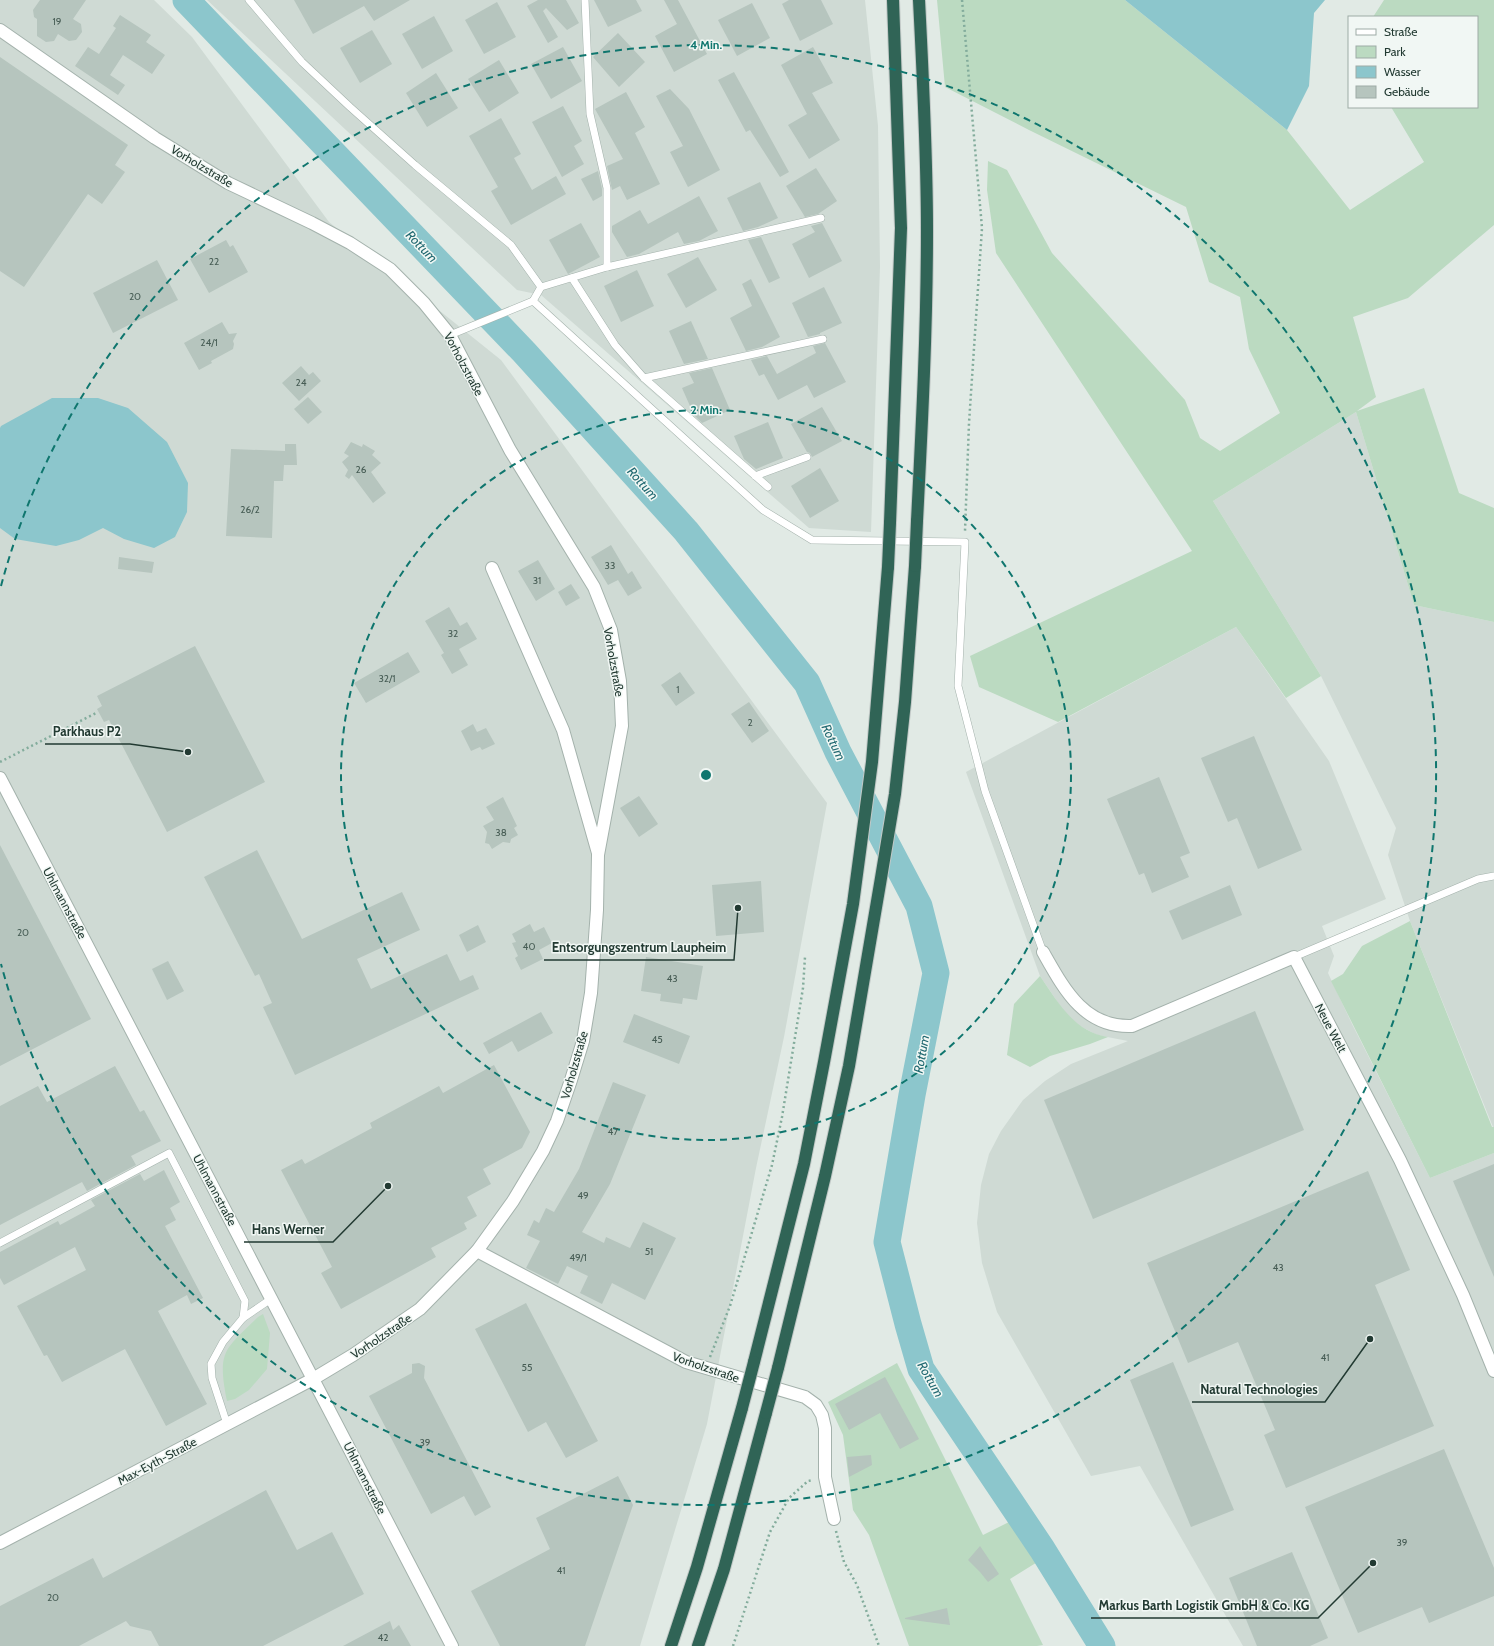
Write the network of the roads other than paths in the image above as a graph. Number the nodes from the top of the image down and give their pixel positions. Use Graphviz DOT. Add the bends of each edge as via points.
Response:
graph roads {
  1 [pos="249,0"];
  2 [pos="585,0"];
  3 [pos="893,0"];
  4 [pos="919,0"];
  5 [pos="0,30"];
  6 [pos="821,218"];
  7 [pos="607,267"];
  8 [pos="572,278"];
  9 [pos="541,287"];
  10 [pos="533,301"];
  11 [pos="450,335"];
  12 [pos="822,339"];
  13 [pos="644,378"];
  14 [pos="807,457"];
  15 [pos="755,476"];
  16 [pos="768,487"];
  17 [pos="492,568"];
  18 [pos="0,778"];
  19 [pos="598,855"];
  20 [pos="1494,876"];
  21 [pos="1044,952"];
  22 [pos="1294,957"];
  23 [pos="0,1243"];
  24 [pos="476,1251"];
  25 [pos="271,1299"];
  26 [pos="243,1318"];
  27 [pos="1494,1371"];
  28 [pos="313,1379"];
  29 [pos="227,1424"];
  30 [pos="834,1519"];
  31 [pos="0,1543"];
  32 [pos="452,1646"];
  33 [pos="671,1646"];
  34 [pos="698,1646"];
  1 -- 9 [label="lane" via="302,62 350,108 511,245"];
  2 -- 7 [label="lane" via="590,114 607,188"];
  3 -- 33 [label="highway, bridge" via="901,228 890,523 872,762 861,846 826,1054 804,1164 742,1408 697,1567"];
  4 -- 34 [label="highway, bridge" via="927,230 923,396 915,566 895,794 849,1066 825,1176 778,1368 724,1570"];
  5 -- 11 [label="street, Vorholzstraße" via="155,138 228,183 312,222 390,269 424,303"];
  6 -- 7 [label="lane"];
  7 -- 8 [label="lane"];
  8 -- 9 [label="lane"];
  8 -- 13 [label="lane" via="615,345"];
  9 -- 10 [label="lane"];
  10 -- 11 [label="lane"];
  10 -- 21 [label="lane" via="763,510 812,540 965,542 958,686 985,791"];
  11 -- 19 [label="street, Vorholzstraße" via="510,450 594,587 611,630 620,682 622,726"];
  12 -- 13 [label="lane"];
  13 -- 15 [label="lane"];
  14 -- 15 [label="lane"];
  15 -- 16 [label="lane"];
  17 -- 19 [label="street, Vorholzstraße" via="563,730"];
  18 -- 25 [label="street, Uhlmannstraße"];
  19 -- 24 [label="street, Vorholzstraße" via="591,993 583,1042 543,1151 514,1201"];
  20 -- 22 [label="lane" via="1478,880"];
  21 -- 22 [label="street" via="1057,978 1086,1013 1118,1027 1132,1026"];
  22 -- 27 [label="street, Neue Welt" via="1400,1160 1463,1295"];
  23 -- 26 [label="lane" via="170,1153 242,1292 245,1301"];
  24 -- 28 [label="street, Vorholzstraße" via="420,1309"];
  24 -- 30 [label="street, Vorholzstraße" via="686,1362 805,1397 816,1405 825,1428 826,1477"];
  25 -- 26 [label="lane"];
  25 -- 28 [label="street, Uhlmannstraße"];
  26 -- 29 [label="lane" via="223,1342 211,1364 212,1378"];
  28 -- 29 [label="street, Max-Eyth-Straße"];
  28 -- 32 [label="street, Uhlmannstraße"];
  29 -- 31 [label="street, Max-Eyth-Straße"];
}
